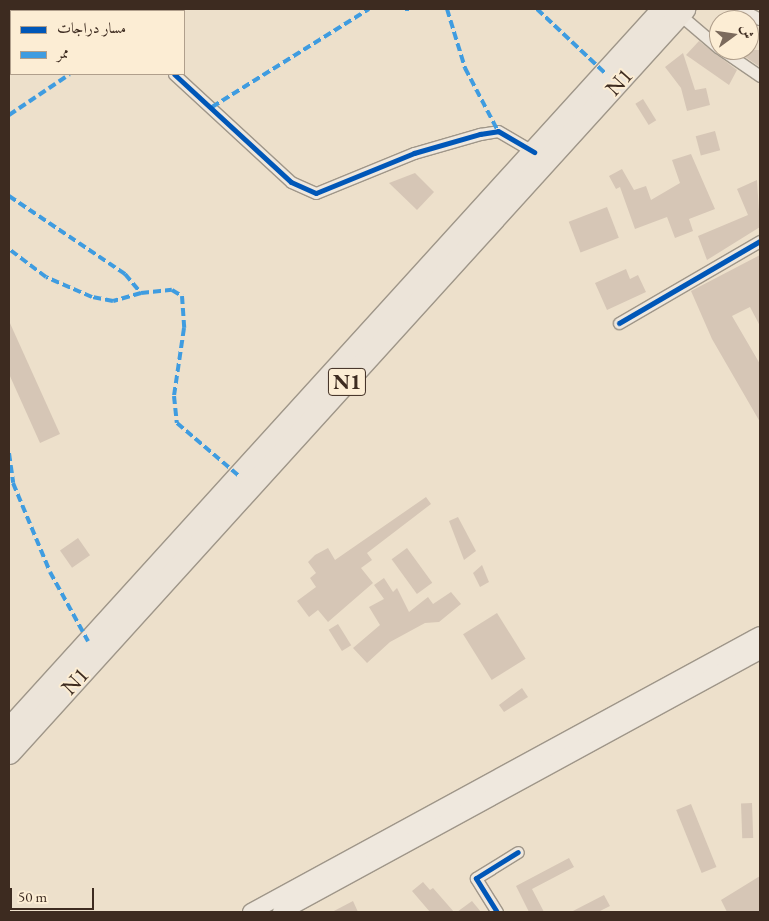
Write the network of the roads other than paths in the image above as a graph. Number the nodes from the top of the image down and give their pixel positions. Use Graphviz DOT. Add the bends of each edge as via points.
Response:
graph roads {
  1 [pos="740,9"];
  2 [pos="675,10"];
  3 [pos="760,20"];
  4 [pos="709,39"];
  5 [pos="736,60"];
  6 [pos="175,75"];
  7 [pos="760,76"];
  8 [pos="534,152"];
  9 [pos="760,241"];
  10 [pos="619,324"];
  11 [pos="760,635"];
  12 [pos="760,651"];
  13 [pos="9,728"];
  14 [pos="9,753"];
  15 [pos="518,852"];
  16 [pos="253,912"];
  17 [pos="282,912"];
  18 [pos="497,912"];
  1 -- 3 [label="street"];
  2 -- 4 [label="street"];
  2 -- 8 [label="highway, N1"];
  2 -- 14 [label="highway, N1 / N1"];
  5 -- 7 [label="street"];
  6 -- 8 [label="street" via="291,182 316,193 414,153 480,134 498,131"];
  8 -- 13 [label="highway, N1"];
  9 -- 10 [label="street"];
  11 -- 16 [label="main road"];
  12 -- 17 [label="main road"];
  15 -- 18 [label="street" via="476,878"];
}
